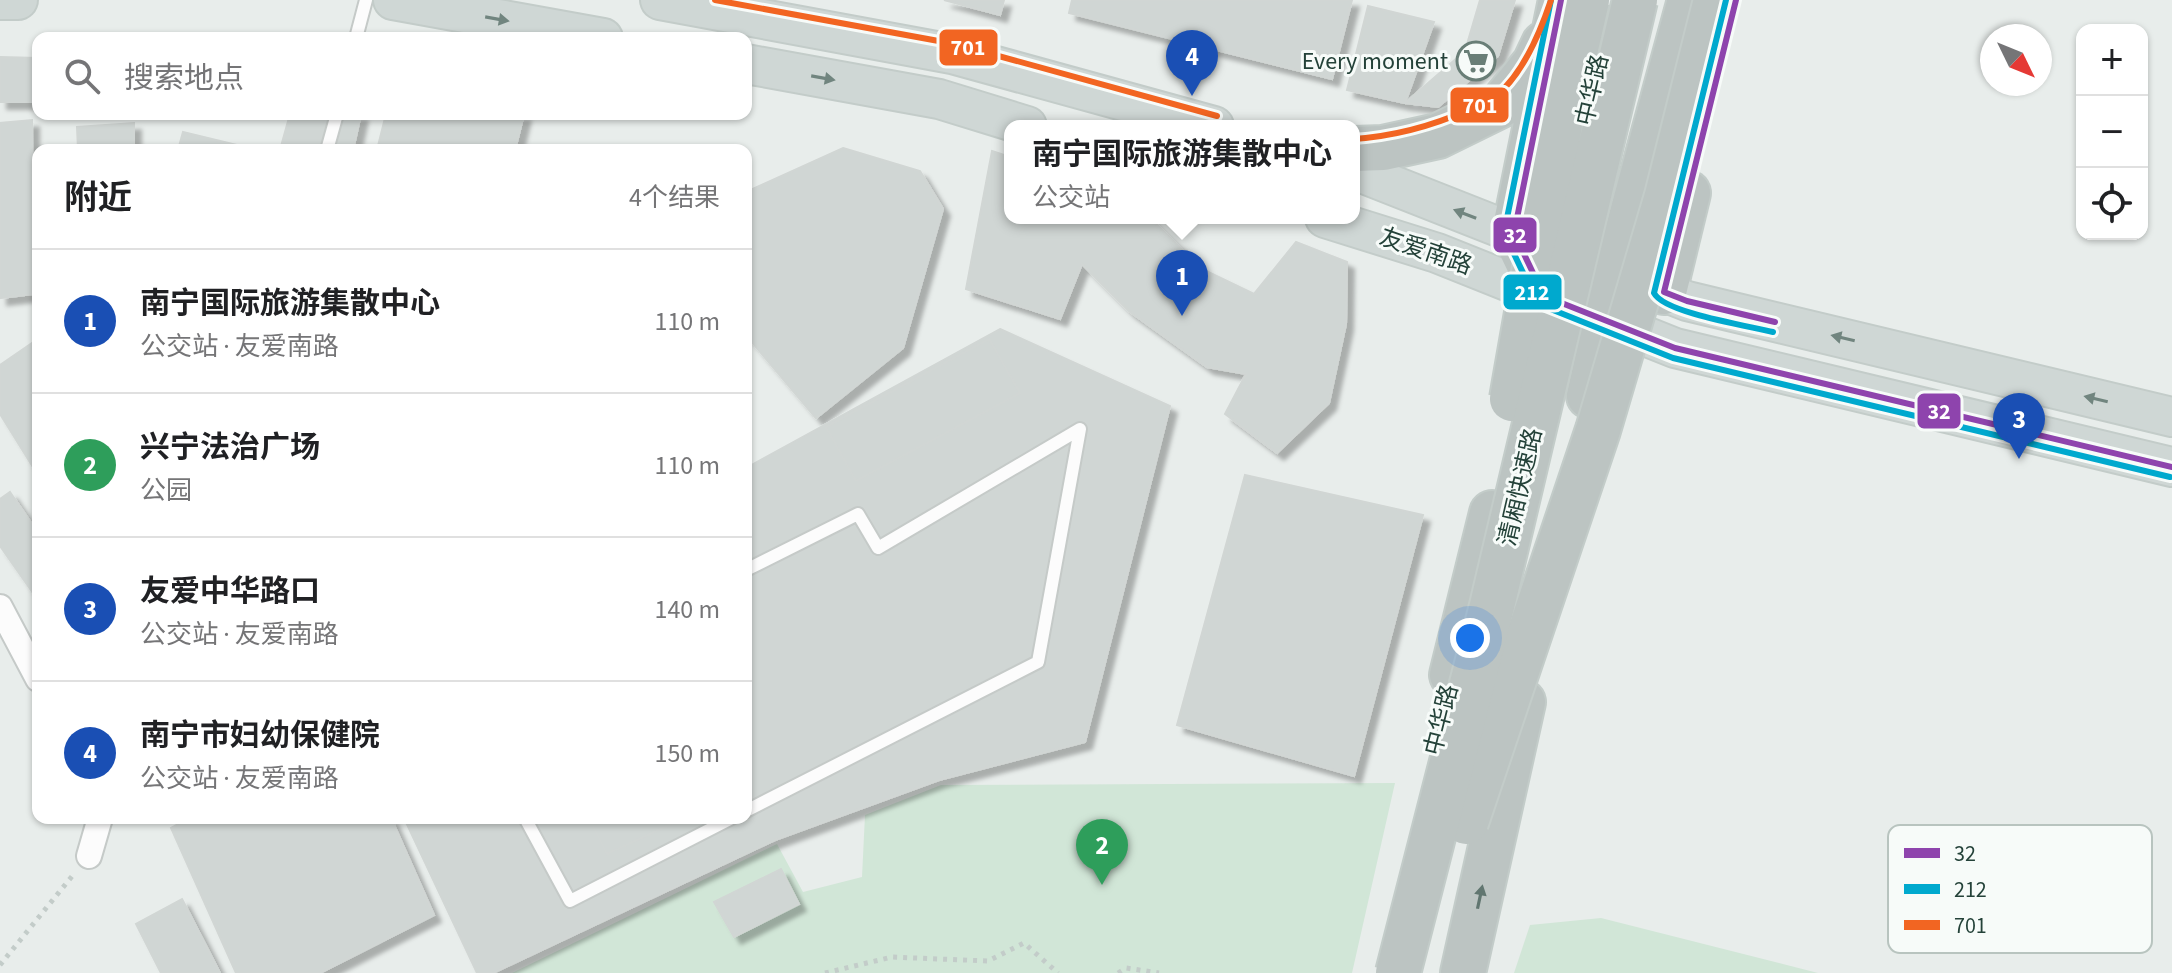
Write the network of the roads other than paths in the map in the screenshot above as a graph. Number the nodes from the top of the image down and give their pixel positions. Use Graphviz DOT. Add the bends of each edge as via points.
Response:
graph roads {
  1 [pos="0,0"];
  2 [pos="18,0"];
  3 [pos="366,0"];
  4 [pos="393,0"];
  5 [pos="660,0"];
  6 [pos="1613,0"];
  7 [pos="1635,0"];
  8 [pos="1666,0"];
  9 [pos="1690,0"];
  10 [pos="1716,0"];
  11 [pos="1736,0"];
  12 [pos="1568,5"];
  13 [pos="358,32"];
  14 [pos="570,32"];
  15 [pos="752,65"];
  16 [pos="335,120"];
  17 [pos="1007,120"];
  18 [pos="1192,120"];
  19 [pos="329,144"];
  20 [pos="1360,149"];
  21 [pos="1360,172"];
  22 [pos="1344,224"];
  23 [pos="1514,233"];
  24 [pos="1556,249"];
  25 [pos="1616,273"];
  26 [pos="1664,292"];
  27 [pos="1544,296"];
  28 [pos="1606,320"];
  29 [pos="2172,417"];
  30 [pos="2172,467"];
  31 [pos="752,567"];
  32 [pos="0,607"];
  33 [pos="32,668"];
  34 [pos="752,808"];
  35 [pos="1455,808"];
  36 [pos="98,824"];
  37 [pos="528,824"];
  38 [pos="720,824"];
  39 [pos="89,856"];
  40 [pos="1380,973"];
  41 [pos="1398,973"];
  42 [pos="1429,973"];
  43 [pos="1463,973"];
  1 -- 2 [label="main road"];
  3 -- 13 [label="lane"];
  4 -- 14 [label="main road, one-way"];
  5 -- 18 [label="main road" via="952,54"];
  6 -- 24 [label="highway, 中华路"];
  7 -- 35 [label="highway, 清厢快速路, bridge" via="1492,606"];
  8 -- 35 [label="highway, 清厢快速路, bridge"];
  9 -- 25 [label="highway"];
  10 -- 35 [label="highway, bridge" via="1667,196 1598,430"];
  11 -- 26 [label="highway"];
  12 -- 20 [label="highway" via="1535,63 1501,105 1438,136"];
  12 -- 23 [label="highway"];
  12 -- 35 [label="highway, bridge" via="1565,96"];
  15 -- 17 [label="main road, one-way" via="939,99"];
  16 -- 19 [label="lane"];
  23 -- 21 [label="main road, 友爱南路, one-way"];
  22 -- 27 [label="main road, 友爱南路" via="1437,253"];
  23 -- 24 [label="main road, 友爱南路"];
  23 -- 27 [label="highway"];
  24 -- 25 [label="main road, 友爱南路"];
  24 -- 27 [label="highway, 中华路"];
  25 -- 26 [label="main road, 友爱南路"];
  25 -- 28 [label="highway"];
  29 -- 26 [label="main road, 友爱南路, one-way"];
  27 -- 28 [label="main road, 友爱南路"];
  27 -- 40 [label="highway, 中华路"];
  28 -- 30 [label="main road, 友爱南路" via="1675,348"];
  43 -- 28 [label="highway, one-way"];
  31 -- 34 [label="lane" via="858,514 878,548 1080,429 1038,662"];
  32 -- 33 [label="street"];
  35 -- 41 [label="highway, 清厢快速路, bridge"];
  35 -- 42 [label="highway, 清厢快速路"];
  36 -- 39 [label="street"];
  37 -- 38 [label="lane" via="570,901"];
}
